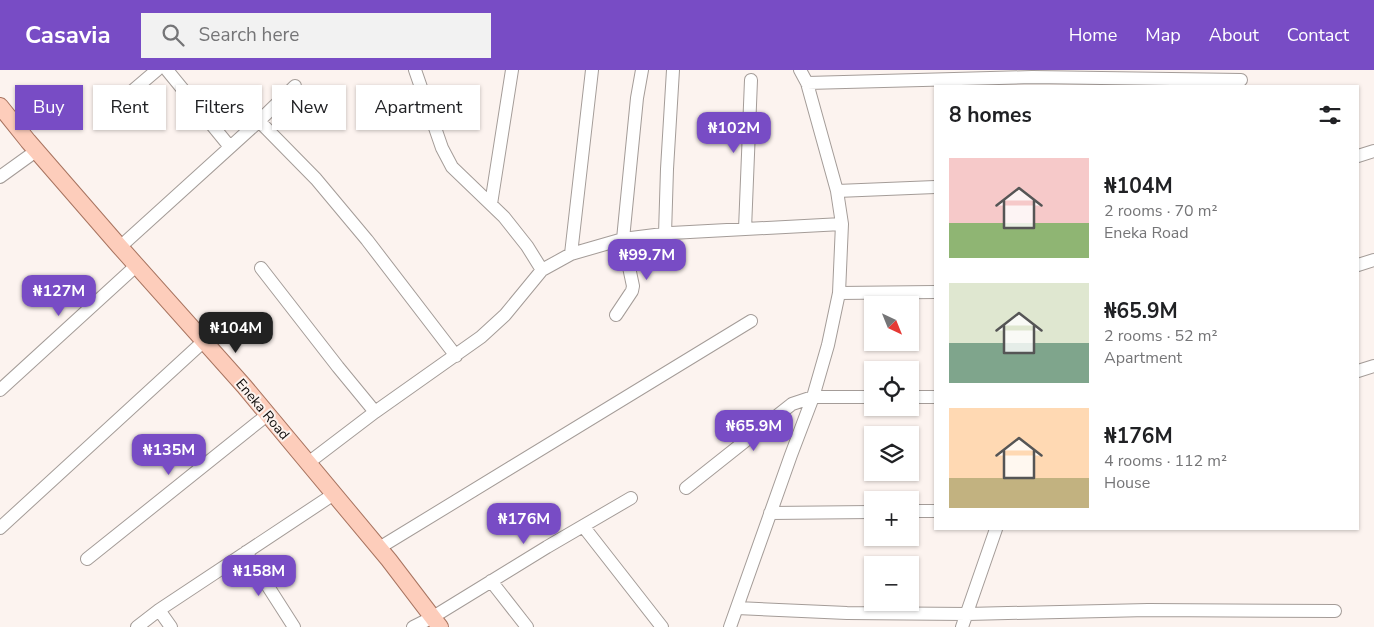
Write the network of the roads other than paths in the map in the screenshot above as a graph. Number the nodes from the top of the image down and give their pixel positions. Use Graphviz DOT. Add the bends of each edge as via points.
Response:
graph roads {
  1 [pos="157,70"];
  2 [pos="167,70"];
  3 [pos="415,70"];
  4 [pos="512,70"];
  5 [pos="592,70"];
  6 [pos="642,70"];
  7 [pos="673,70"];
  8 [pos="800,70"];
  9 [pos="1031,78"];
  10 [pos="751,80"];
  11 [pos="1241,80"];
  12 [pos="807,83"];
  13 [pos="139,85"];
  14 [pos="0,106"];
  15 [pos="272,108"];
  16 [pos="262,118"];
  17 [pos="262,124"];
  18 [pos="249,130"];
  19 [pos="230,148"];
  20 [pos="1374,150"];
  21 [pos="36,151"];
  22 [pos="1359,156"];
  23 [pos="0,177"];
  24 [pos="934,186"];
  25 [pos="838,191"];
  26 [pos="491,204"];
  27 [pos="842,224"];
  28 [pos="745,229"];
  29 [pos="665,234"];
  30 [pos="623,239"];
  31 [pos="120,247"];
  32 [pos="571,254"];
  33 [pos="1374,260"];
  34 [pos="1359,265"];
  35 [pos="137,266"];
  36 [pos="261,268"];
  37 [pos="542,270"];
  38 [pos="934,292"];
  39 [pos="839,293"];
  40 [pos="616,315"];
  41 [pos="751,321"];
  42 [pos="204,341"];
  43 [pos="456,356"];
  44 [pos="1374,366"];
  45 [pos="1359,371"];
  46 [pos="0,390"];
  47 [pos="813,397"];
  48 [pos="864,397"];
  49 [pos="919,397"];
  50 [pos="934,397"];
  51 [pos="376,412"];
  52 [pos="267,414"];
  53 [pos="308,463"];
  54 [pos="686,488"];
  55 [pos="334,494"];
  56 [pos="631,498"];
  57 [pos="934,510"];
  58 [pos="919,511"];
  59 [pos="864,512"];
  60 [pos="770,513"];
  61 [pos="583,526"];
  62 [pos="0,528"];
  63 [pos="996,530"];
  64 [pos="379,548"];
  65 [pos="246,552"];
  66 [pos="87,559"];
  67 [pos="491,581"];
  68 [pos="737,608"];
  69 [pos="160,610"];
  70 [pos="1335,611"];
  71 [pos="967,614"];
  72 [pos="436,622"];
  73 [pos="137,627"];
  74 [pos="171,627"];
  75 [pos="294,627"];
  76 [pos="413,627"];
  77 [pos="527,627"];
  78 [pos="662,627"];
  79 [pos="730,627"];
  80 [pos="962,627"];
  1 -- 13 [label="street"];
  2 -- 19 [label="street"];
  3 -- 26 [label="street" via="442,148 452,167"];
  4 -- 26 [label="street"];
  5 -- 32 [label="street"];
  6 -- 30 [label="street"];
  7 -- 29 [label="street"];
  8 -- 12 [label="street"];
  9 -- 11 [label="street"];
  9 -- 12 [label="street"];
  10 -- 28 [label="street"];
  12 -- 25 [label="street"];
  14 -- 21 [label="main road, Eneka Road"];
  15 -- 16 [label="street"];
  17 -- 43 [label="street" via="316,179"];
  18 -- 19 [label="street"];
  19 -- 31 [label="street"];
  20 -- 22 [label="street"];
  21 -- 23 [label="street"];
  21 -- 31 [label="main road, Eneka Road"];
  24 -- 25 [label="street"];
  25 -- 27 [label="street"];
  26 -- 37 [label="street" via="527,246"];
  27 -- 28 [label="street"];
  27 -- 39 [label="street"];
  28 -- 29 [label="street"];
  29 -- 30 [label="street"];
  30 -- 32 [label="street"];
  30 -- 40 [label="street" via="633,286"];
  31 -- 35 [label="main road, Eneka Road"];
  32 -- 37 [label="street"];
  33 -- 34 [label="street"];
  35 -- 42 [label="main road, Eneka Road"];
  35 -- 46 [label="street"];
  36 -- 51 [label="street"];
  37 -- 43 [label="street" via="505,315"];
  38 -- 39 [label="street"];
  39 -- 47 [label="street"];
  41 -- 64 [label="street"];
  42 -- 52 [label="main road, Eneka Road"];
  42 -- 62 [label="street"];
  43 -- 51 [label="street"];
  44 -- 45 [label="street"];
  47 -- 48 [label="street"];
  47 -- 54 [label="street" via="792,404"];
  47 -- 60 [label="street"];
  49 -- 50 [label="street"];
  51 -- 53 [label="street"];
  52 -- 53 [label="main road, Eneka Road"];
  52 -- 66 [label="street"];
  53 -- 55 [label="main road, Eneka Road"];
  55 -- 64 [label="main road, Eneka Road"];
  55 -- 65 [label="street"];
  56 -- 61 [label="street"];
  57 -- 58 [label="street"];
  59 -- 60 [label="street"];
  60 -- 68 [label="street"];
  61 -- 67 [label="street"];
  61 -- 78 [label="street"];
  63 -- 71 [label="street"];
  64 -- 72 [label="main road, Eneka Road"];
  65 -- 69 [label="street"];
  65 -- 75 [label="street"];
  67 -- 72 [label="street"];
  67 -- 77 [label="street"];
  68 -- 71 [label="street"];
  68 -- 79 [label="street"];
  69 -- 73 [label="street"];
  69 -- 74 [label="street"];
  70 -- 71 [label="street" via="1148,610"];
  71 -- 80 [label="street"];
  72 -- 76 [label="street"];
}
